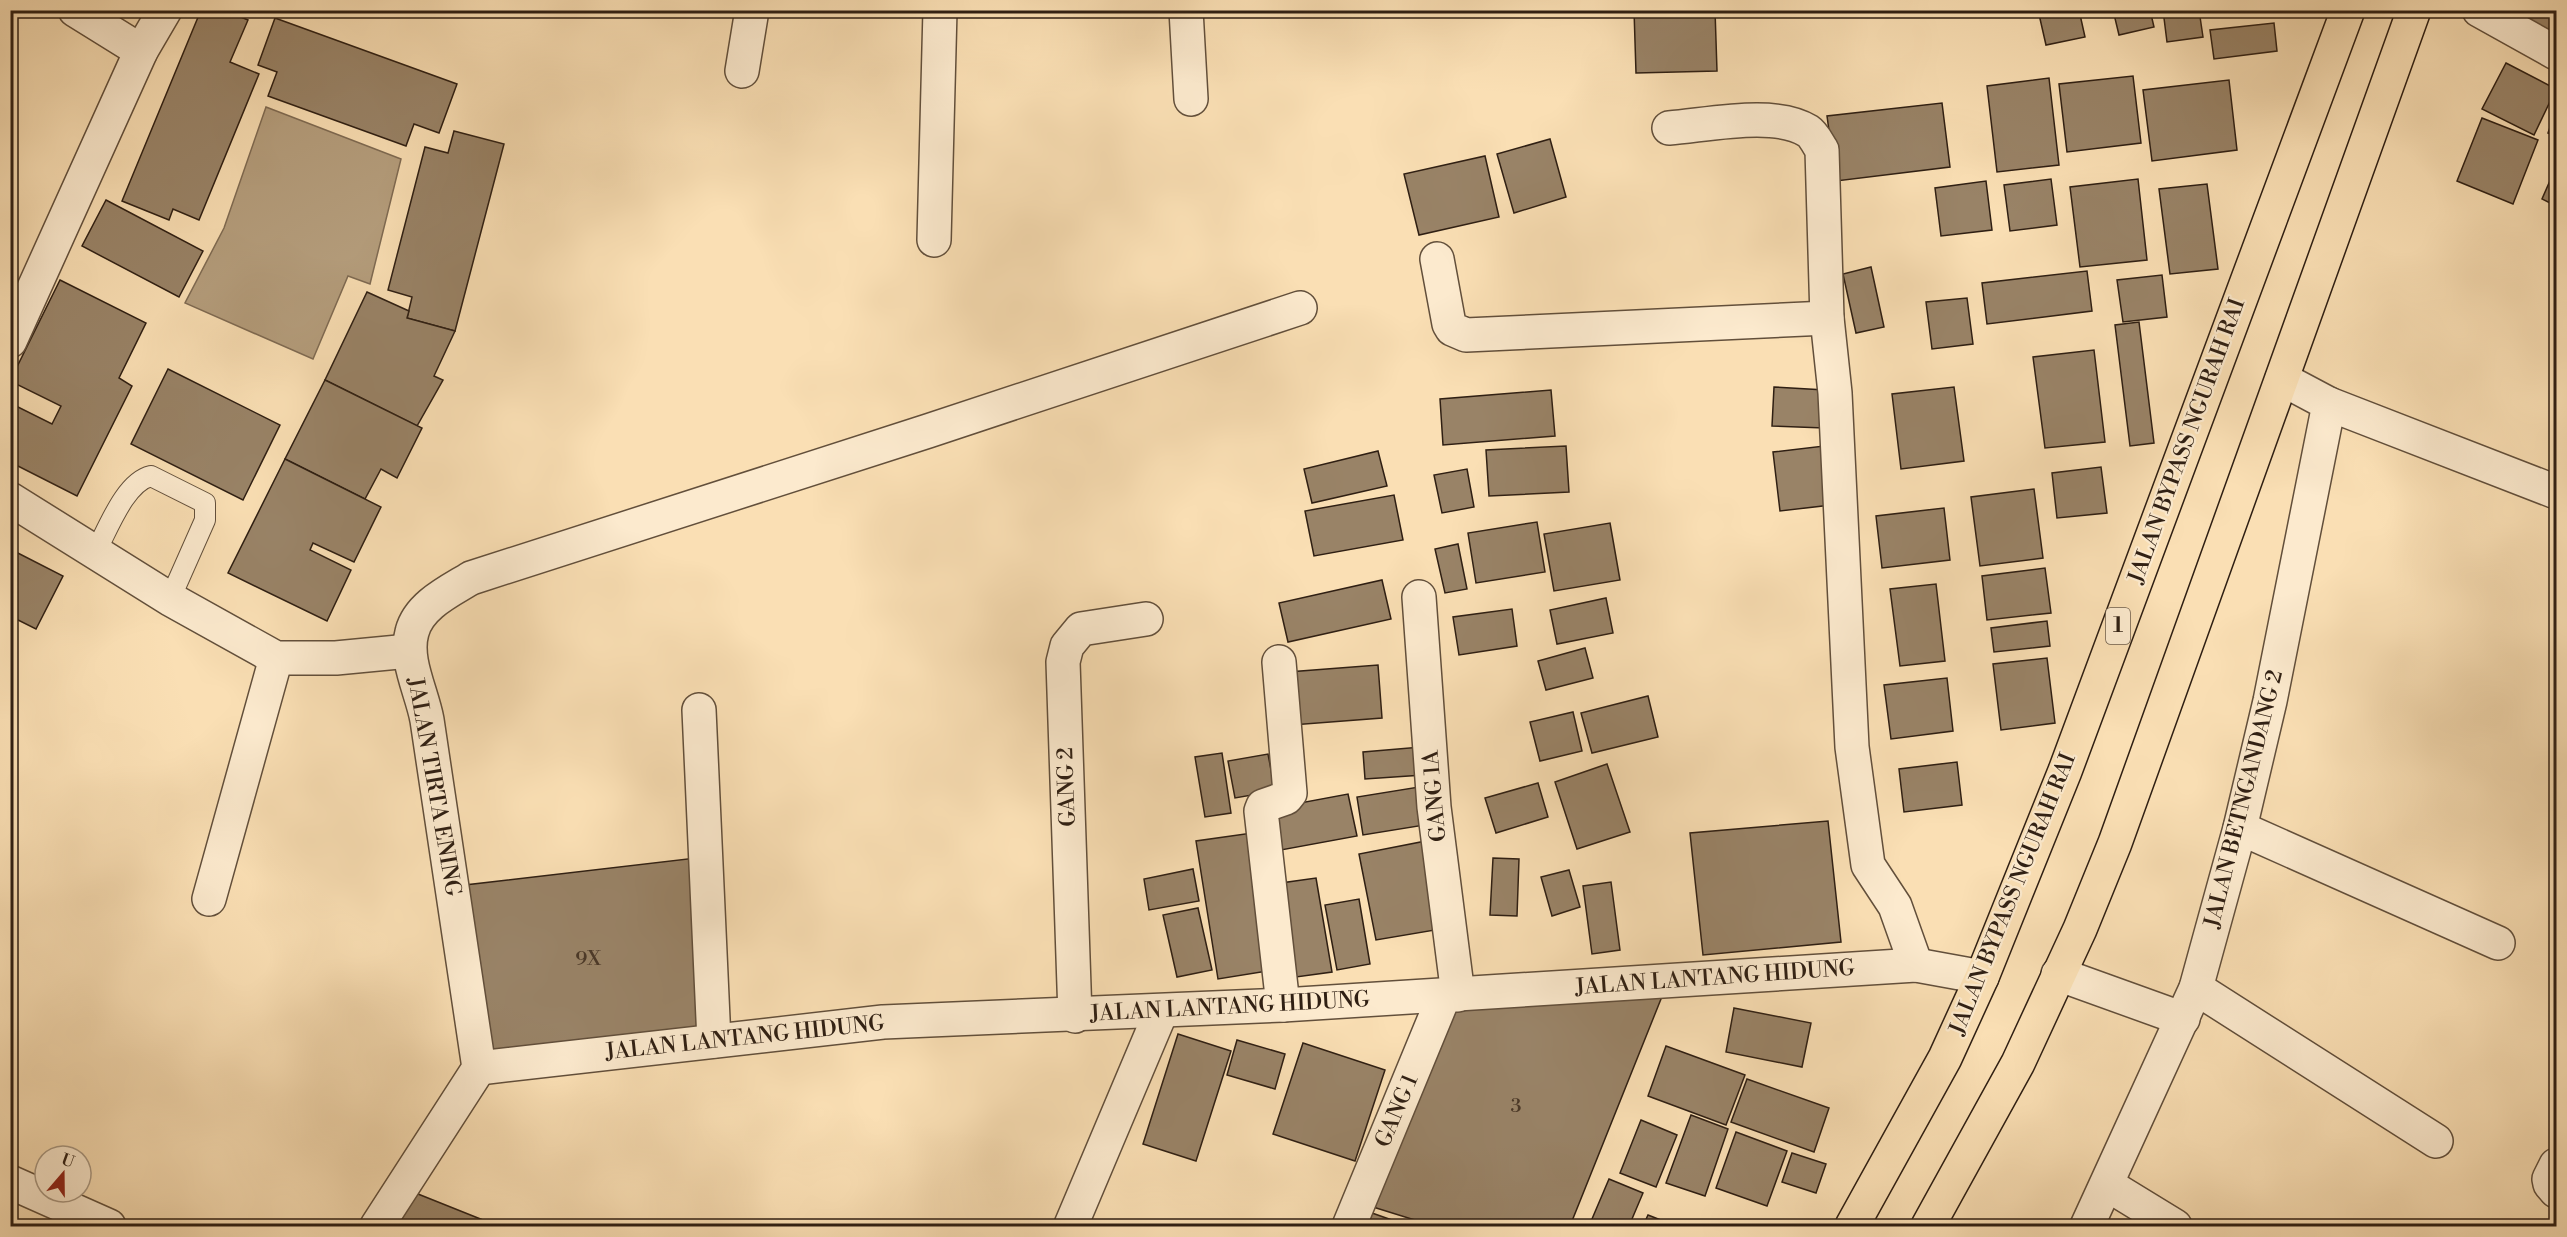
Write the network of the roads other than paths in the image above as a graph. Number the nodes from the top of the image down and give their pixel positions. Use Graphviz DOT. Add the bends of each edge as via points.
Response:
graph roads {
  1 [pos="75,10"];
  2 [pos="165,10"];
  3 [pos="753,10"];
  4 [pos="940,10"];
  5 [pos="1186,10"];
  6 [pos="2348,10"];
  7 [pos="2414,10"];
  8 [pos="2479,10"];
  9 [pos="141,51"];
  10 [pos="2556,53"];
  11 [pos="742,71"];
  12 [pos="1191,99"];
  13 [pos="1669,128"];
  14 [pos="934,240"];
  15 [pos="1437,259"];
  16 [pos="1300,308"];
  17 [pos="1827,318"];
  18 [pos="10,341"];
  19 [pos="2282,379"];
  20 [pos="2329,404"];
  21 [pos="2556,492"];
  22 [pos="10,499"];
  23 [pos="95,553"];
  24 [pos="1419,597"];
  25 [pos="170,599"];
  26 [pos="1146,619"];
  27 [pos="409,651"];
  28 [pos="276,658"];
  29 [pos="1279,662"];
  30 [pos="699,710"];
  31 [pos="2240,828"];
  32 [pos="209,899"];
  33 [pos="2498,943"];
  34 [pos="1916,965"];
  35 [pos="2058,974"];
  36 [pos="1982,977"];
  37 [pos="2196,988"];
  38 [pos="1451,995"];
  39 [pos="1283,1005"];
  40 [pos="1161,1012"];
  41 [pos="1075,1016"];
  42 [pos="2183,1020"];
  43 [pos="714,1041"];
  44 [pos="479,1068"];
  45 [pos="2436,1141"];
  46 [pos="2556,1165"];
  47 [pos="10,1182"];
  48 [pos="2108,1185"];
  49 [pos="2556,1191"];
  50 [pos="1071,1225"];
  51 [pos="109,1227"];
  52 [pos="377,1227"];
  53 [pos="1349,1227"];
  54 [pos="1852,1227"];
  55 [pos="1928,1227"];
  56 [pos="2087,1227"];
  57 [pos="2175,1227"];
  1 -- 9 [label="street"];
  2 -- 9 [label="street"];
  3 -- 11 [label="street"];
  4 -- 14 [label="street"];
  5 -- 12 [label="street"];
  6 -- 36 [label="highway, JALAN BYPASS NGURAH RAI / 1" via="2065,771"];
  7 -- 19 [label="highway"];
  8 -- 10 [label="street"];
  9 -- 18 [label="street"];
  13 -- 17 [label="street" via="1771,120 1811,133 1822,150"];
  15 -- 17 [label="street" via="1449,324 1466,335"];
  16 -- 27 [label="street" via="471,578 438,598 421,615 412,630"];
  17 -- 34 [label="street" via="1835,393 1852,747 1863,829 1868,865 1895,906"];
  19 -- 20 [label="street"];
  19 -- 35 [label="highway" via="2115,843"];
  20 -- 21 [label="street"];
  20 -- 31 [label="street, JALAN BETNGANDANG 2"];
  22 -- 23 [label="street"];
  23 -- 25 [label="street"];
  23 -- 25 [label="lane" via="141,478 151,476 205,503 206,520"];
  24 -- 38 [label="street, GANG 1A"];
  25 -- 28 [label="street"];
  26 -- 41 [label="street, GANG 2" via="1081,629 1067,646 1063,662"];
  27 -- 28 [label="street, JALAN TIRTA ENING"];
  27 -- 44 [label="street, JALAN TIRTA ENING" via="426,717"];
  28 -- 32 [label="street"];
  29 -- 39 [label="street" via="1290,793 1263,806 1261,811"];
  30 -- 43 [label="street"];
  31 -- 33 [label="street"];
  31 -- 37 [label="street, JALAN BETNGANDANG 2"];
  34 -- 36 [label="street, JALAN LANTANG HIDUNG"];
  34 -- 38 [label="street, JALAN LANTANG HIDUNG"];
  35 -- 42 [label="street"];
  35 -- 55 [label="highway" via="2019,1063"];
  36 -- 54 [label="highway, JALAN BYPASS NGURAH RAI / 1" via="1946,1058"];
  37 -- 42 [label="street, JALAN BETNGANDANG 2"];
  37 -- 45 [label="street"];
  38 -- 39 [label="street, JALAN LANTANG HIDUNG"];
  38 -- 53 [label="street, GANG 1"];
  39 -- 40 [label="street, JALAN LANTANG HIDUNG"];
  40 -- 41 [label="street, JALAN LANTANG HIDUNG"];
  40 -- 50 [label="street"];
  41 -- 43 [label="street, JALAN LANTANG HIDUNG" via="883,1022"];
  42 -- 48 [label="street, JALAN BETNGANDANG 2"];
  43 -- 44 [label="street, JALAN LANTANG HIDUNG"];
  44 -- 52 [label="street"];
  46 -- 49 [label="street" via="2549,1179"];
  47 -- 51 [label="street"];
  48 -- 56 [label="street, JALAN BETNGANDANG 2"];
  48 -- 57 [label="street"];
}
